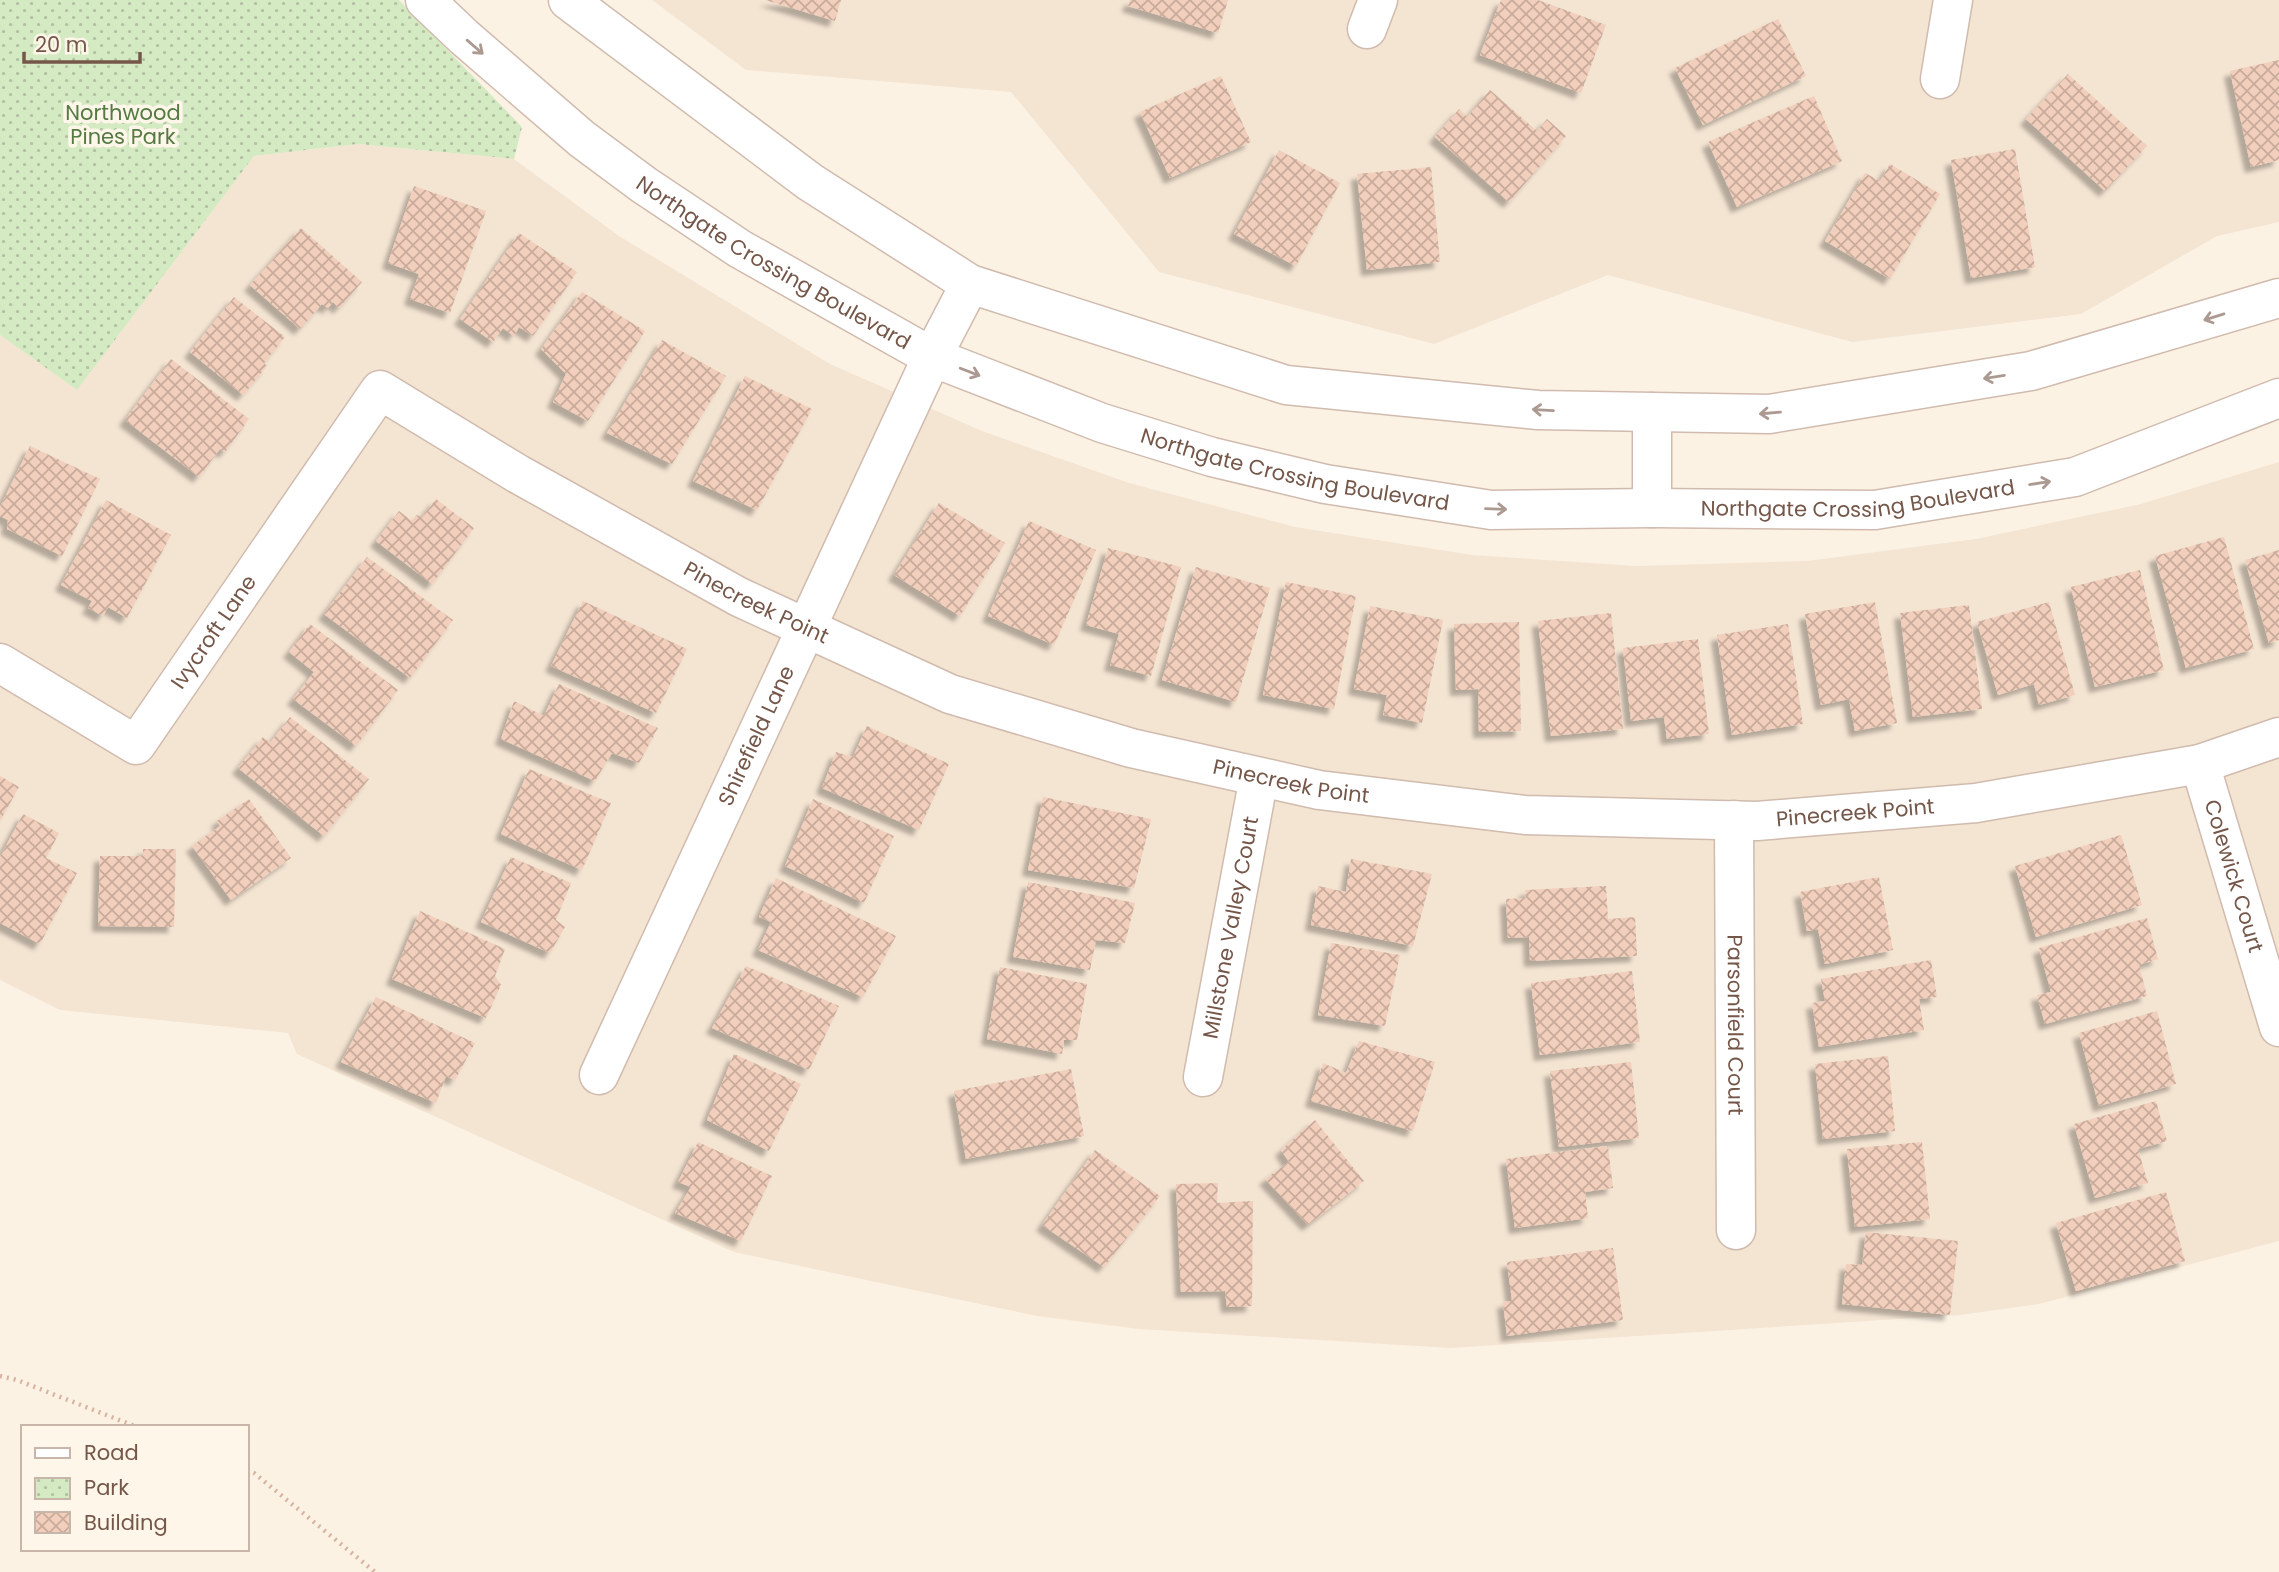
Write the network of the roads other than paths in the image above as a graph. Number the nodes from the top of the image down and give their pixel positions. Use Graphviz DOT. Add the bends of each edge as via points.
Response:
graph roads {
  1 [pos="425,0"];
  2 [pos="568,0"];
  3 [pos="1953,0"];
  4 [pos="1940,79"];
  5 [pos="970,284"];
  6 [pos="2279,298"];
  7 [pos="932,358"];
  8 [pos="380,390"];
  9 [pos="2279,398"];
  10 [pos="1652,412"];
  11 [pos="1652,508"];
  12 [pos="807,629"];
  13 [pos="0,663"];
  14 [pos="2279,737"];
  15 [pos="2200,764"];
  16 [pos="1259,777"];
  17 [pos="1734,820"];
  18 [pos="2279,1027"];
  19 [pos="599,1075"];
  20 [pos="1203,1077"];
  21 [pos="1736,1230"];
  1 -- 7 [label="street, Northgate Crossing Boulevard, one-way" via="582,139 644,185 740,249"];
  2 -- 5 [label="street" via="810,182"];
  3 -- 4 [label="street"];
  5 -- 7 [label="street, Shirefield Lane"];
  10 -- 5 [label="street, one-way" via="1538,410 1286,385"];
  6 -- 10 [label="street, one-way" via="2031,371 1769,414"];
  7 -- 11 [label="street, Northgate Crossing Boulevard, one-way" via="1102,422 1213,457 1325,484 1491,510"];
  7 -- 12 [label="street, Shirefield Lane"];
  8 -- 12 [label="street, Pinecreek Point" via="634,539"];
  8 -- 13 [label="street, Ivycroft Lane" via="136,745"];
  11 -- 9 [label="street, Northgate Crossing Boulevard, one-way" via="1875,510 2075,477"];
  10 -- 11 [label="street"];
  12 -- 16 [label="street, Pinecreek Point" via="950,694 1130,748"];
  12 -- 19 [label="street, Shirefield Lane"];
  14 -- 15 [label="street, Pinecreek Point"];
  15 -- 17 [label="street, Pinecreek Point" via="1976,803"];
  15 -- 18 [label="street, Colewick Court"];
  16 -- 17 [label="street, Pinecreek Point" via="1319,790 1525,815"];
  16 -- 20 [label="street, Millstone Valley Court"];
  17 -- 21 [label="street, Parsonfield Court"];
}
